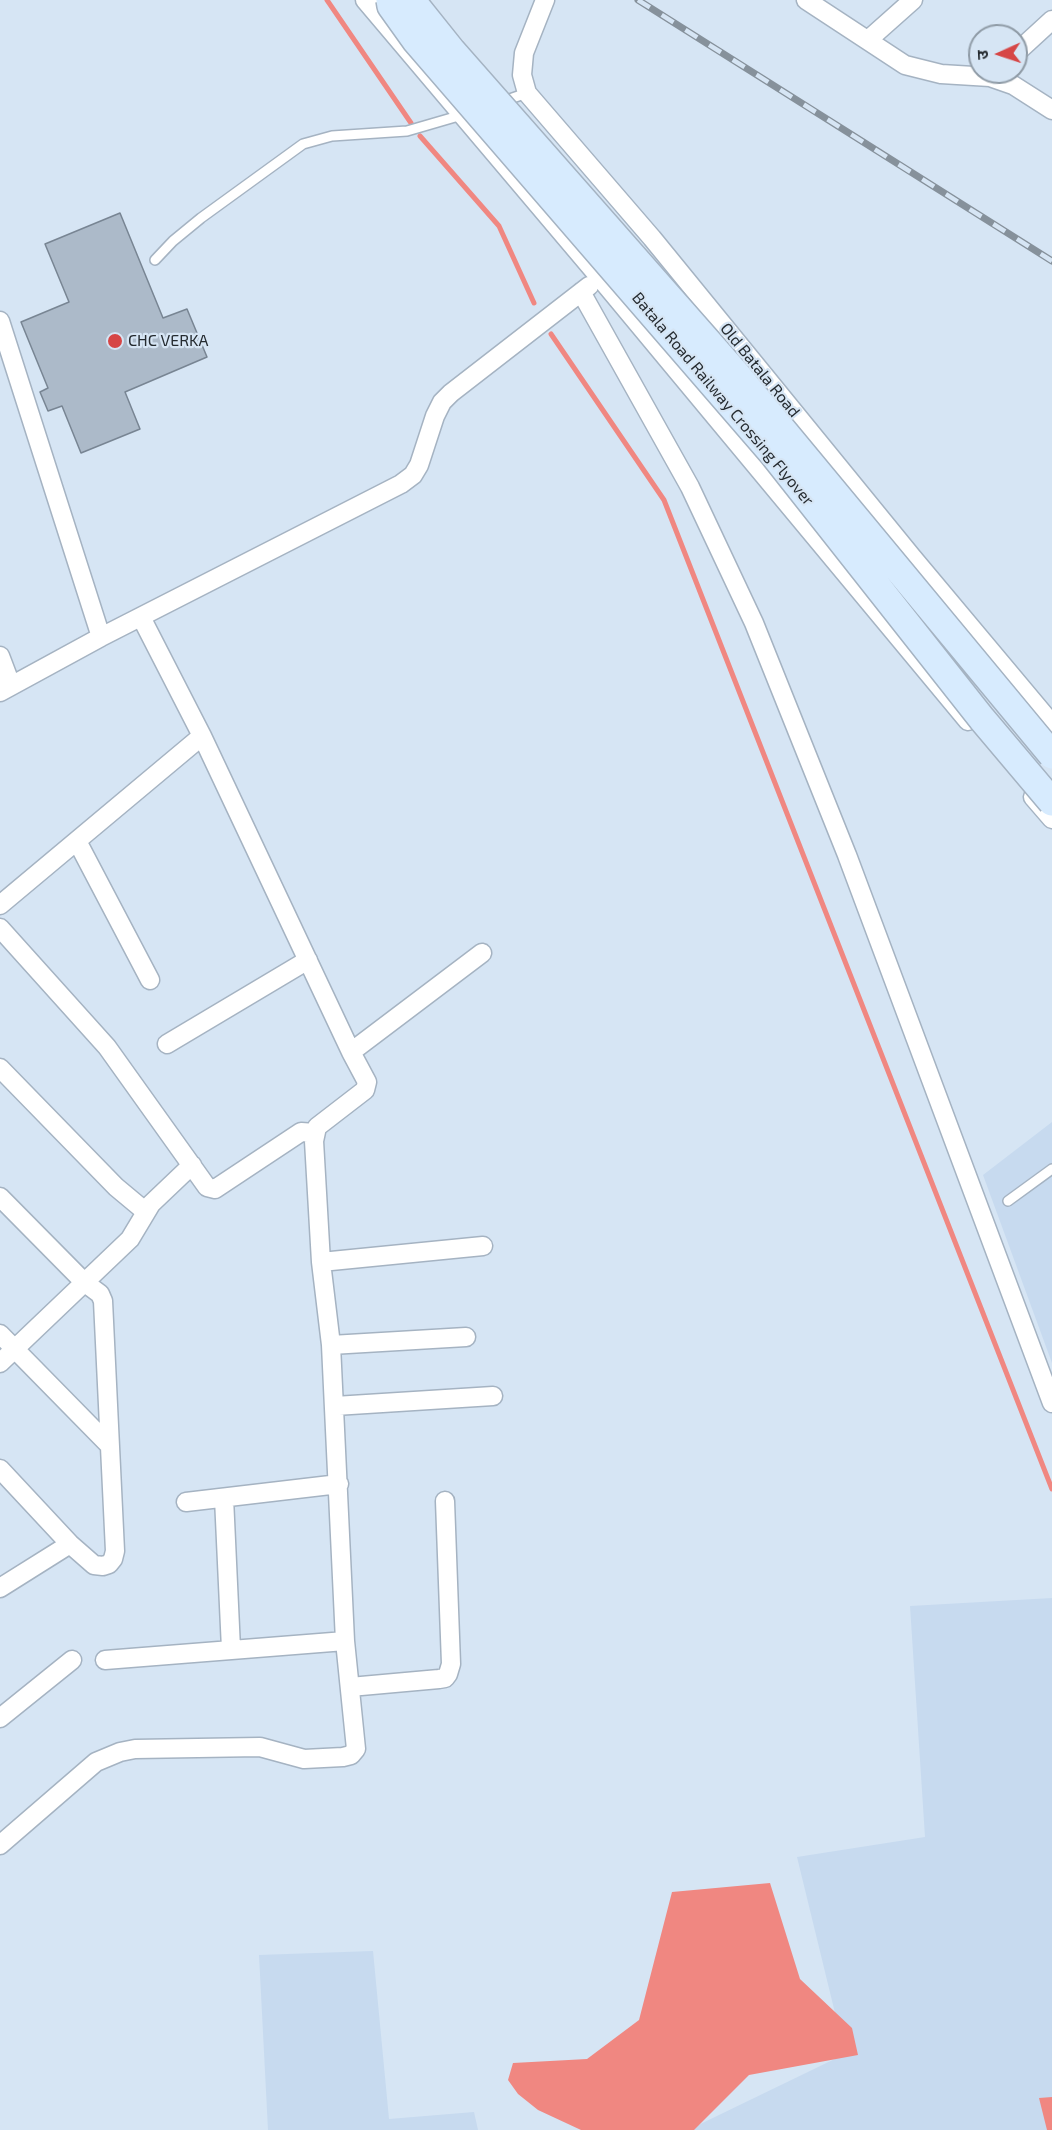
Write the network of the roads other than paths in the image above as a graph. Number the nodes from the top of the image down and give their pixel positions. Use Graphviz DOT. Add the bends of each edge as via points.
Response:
graph roads {
  1 [pos="365,0"];
  2 [pos="390,0"];
  3 [pos="414,0"];
  4 [pos="545,0"];
  5 [pos="806,0"];
  6 [pos="913,0"];
  7 [pos="1052,20"];
  8 [pos="868,40"];
  9 [pos="1028,42"];
  10 [pos="968,73"];
  11 [pos="1011,84"];
  12 [pos="527,93"];
  13 [pos="1052,110"];
  14 [pos="461,115"];
  15 [pos="652,238"];
  16 [pos="155,260"];
  17 [pos="600,278"];
  18 [pos="581,292"];
  19 [pos="0,321"];
  20 [pos="141,617"];
  21 [pos="101,637"];
  22 [pos="0,656"];
  23 [pos="6,688"];
  24 [pos="1052,724"];
  25 [pos="202,736"];
  26 [pos="1052,755"];
  27 [pos="1052,802"];
  28 [pos="1052,819"];
  29 [pos="77,841"];
  30 [pos="0,905"];
  31 [pos="0,928"];
  32 [pos="482,953"];
  33 [pos="308,960"];
  34 [pos="150,980"];
  35 [pos="167,1044"];
  36 [pos="351,1052"];
  37 [pos="0,1068"];
  38 [pos="315,1133"];
  39 [pos="192,1165"];
  40 [pos="1052,1169"];
  41 [pos="0,1197"];
  42 [pos="1008,1201"];
  43 [pos="146,1212"];
  44 [pos="483,1246"];
  45 [pos="321,1262"];
  46 [pos="84,1282"];
  47 [pos="0,1334"];
  48 [pos="466,1337"];
  49 [pos="331,1345"];
  50 [pos="15,1349"];
  51 [pos="0,1363"];
  52 [pos="493,1396"];
  53 [pos="1052,1403"];
  54 [pos="335,1406"];
  55 [pos="109,1445"];
  56 [pos="0,1469"];
  57 [pos="339,1484"];
  58 [pos="224,1498"];
  59 [pos="445,1501"];
  60 [pos="186,1502"];
  61 [pos="70,1544"];
  62 [pos="0,1588"];
  63 [pos="345,1641"];
  64 [pos="231,1649"];
  65 [pos="72,1660"];
  66 [pos="105,1660"];
  67 [pos="350,1687"];
  68 [pos="0,1718"];
  69 [pos="0,1845"];
  1 -- 14 [label="street"];
  2 -- 27 [label="main road, Batala Road Railway Crossing Flyover, bridge" via="416,41 773,454"];
  3 -- 26 [label="main road, Batala Road Railway Crossing Flyover, bridge" via="453,51 738,376"];
  4 -- 12 [label="street" via="524,53 522,75"];
  5 -- 8 [label="street"];
  6 -- 8 [label="street"];
  7 -- 9 [label="street"];
  8 -- 10 [label="street" via="905,65 921,70"];
  11 -- 13 [label="street"];
  12 -- 14 [label="lane"];
  12 -- 15 [label="street, Old Batala Road"];
  14 -- 16 [label="lane" via="407,131 332,136 303,144 201,218"];
  14 -- 17 [label="street"];
  15 -- 17 [label="street"];
  15 -- 24 [label="street, Old Batala Road"];
  17 -- 18 [label="street"];
  17 -- 28 [label="street"];
  18 -- 20 [label="street" via="442,402 419,465 401,484"];
  18 -- 53 [label="street" via="676,461 754,623 847,855"];
  19 -- 21 [label="street"];
  20 -- 21 [label="street"];
  20 -- 25 [label="street"];
  21 -- 23 [label="street"];
  22 -- 23 [label="street"];
  25 -- 29 [label="street"];
  25 -- 33 [label="street"];
  29 -- 30 [label="street"];
  29 -- 34 [label="street"];
  31 -- 39 [label="street" via="107,1047"];
  32 -- 36 [label="street"];
  33 -- 35 [label="street"];
  33 -- 36 [label="street"];
  36 -- 38 [label="street" via="366,1078 365,1090 321,1122"];
  37 -- 43 [label="street" via="116,1187"];
  38 -- 39 [label="street" via="301,1132 215,1189 207,1187"];
  38 -- 45 [label="street"];
  39 -- 43 [label="street"];
  40 -- 42 [label="lane"];
  41 -- 46 [label="street"];
  43 -- 46 [label="street" via="130,1239"];
  44 -- 45 [label="street"];
  45 -- 49 [label="street"];
  46 -- 50 [label="street"];
  46 -- 55 [label="street" via="103,1301"];
  47 -- 50 [label="street"];
  48 -- 49 [label="street"];
  49 -- 54 [label="street"];
  50 -- 51 [label="street"];
  50 -- 55 [label="street"];
  52 -- 54 [label="street"];
  54 -- 57 [label="street"];
  55 -- 61 [label="street" via="113,1559 103,1566 94,1565"];
  56 -- 61 [label="street"];
  57 -- 58 [label="street"];
  57 -- 63 [label="street"];
  58 -- 60 [label="street"];
  58 -- 64 [label="street"];
  59 -- 67 [label="street" via="451,1664 448,1674 439,1679"];
  61 -- 62 [label="street"];
  63 -- 64 [label="street"];
  63 -- 67 [label="street"];
  64 -- 66 [label="street"];
  65 -- 68 [label="street"];
  67 -- 69 [label="street" via="356,1749 351,1755 304,1759 260,1747 120,1752 96,1762"];
}
